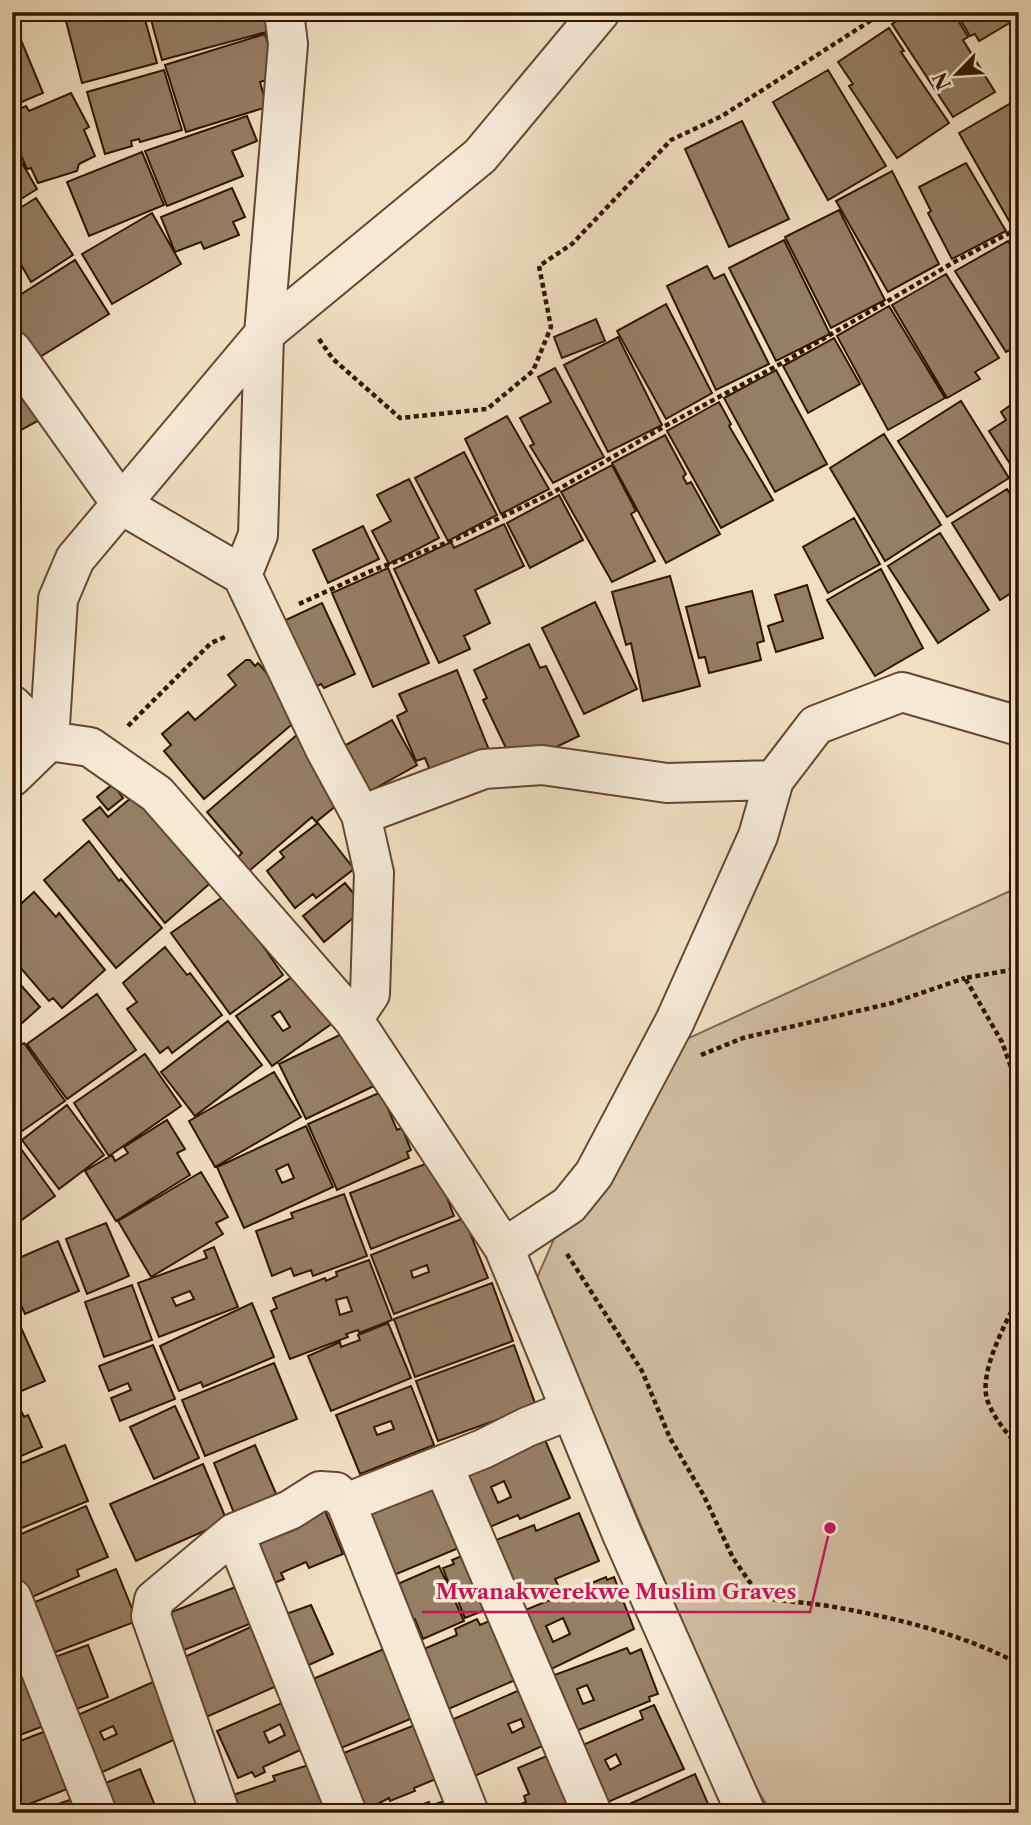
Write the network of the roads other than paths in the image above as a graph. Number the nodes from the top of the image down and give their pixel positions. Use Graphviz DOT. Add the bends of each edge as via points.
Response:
graph roads {
  1 [pos="284,12"];
  2 [pos="600,12"];
  3 [pos="264,334"];
  4 [pos="12,351"];
  5 [pos="122,505"];
  6 [pos="242,575"];
  7 [pos="12,705"];
  8 [pos="1019,726"];
  9 [pos="49,741"];
  10 [pos="12,776"];
  11 [pos="774,780"];
  12 [pos="361,815"];
  13 [pos="353,1019"];
  14 [pos="504,1248"];
  15 [pos="570,1410"];
  16 [pos="443,1465"];
  17 [pos="346,1503"];
  18 [pos="234,1533"];
  19 [pos="12,1598"];
  20 [pos="97,1813"];
  21 [pos="220,1813"];
  22 [pos="347,1813"];
  23 [pos="469,1813"];
  24 [pos="592,1813"];
  25 [pos="746,1813"];
  1 -- 3 [label="street" via="288,44"];
  2 -- 3 [label="street" via="480,156"];
  3 -- 5 [label="street"];
  3 -- 6 [label="street" via="258,535"];
  4 -- 5 [label="street"];
  5 -- 6 [label="street"];
  5 -- 9 [label="street" via="75,559 58,599"];
  6 -- 12 [label="street"];
  7 -- 9 [label="street"];
  8 -- 11 [label="street" via="902,692 816,724"];
  9 -- 10 [label="street"];
  9 -- 13 [label="street" via="90,747 157,794"];
  11 -- 12 [label="street" via="667,783 542,765 484,769"];
  11 -- 14 [label="street" via="758,835 675,1021 594,1174 569,1205"];
  12 -- 13 [label="street" via="374,873 370,994"];
  13 -- 14 [label="street"];
  14 -- 15 [label="street"];
  15 -- 16 [label="street"];
  15 -- 25 [label="street"];
  16 -- 17 [label="street"];
  16 -- 24 [label="street"];
  17 -- 18 [label="street" via="335,1492 320,1490 289,1510"];
  17 -- 23 [label="street"];
  18 -- 21 [label="street" via="163,1591 154,1600 151,1615"];
  18 -- 22 [label="street"];
  19 -- 20 [label="street"];
}
